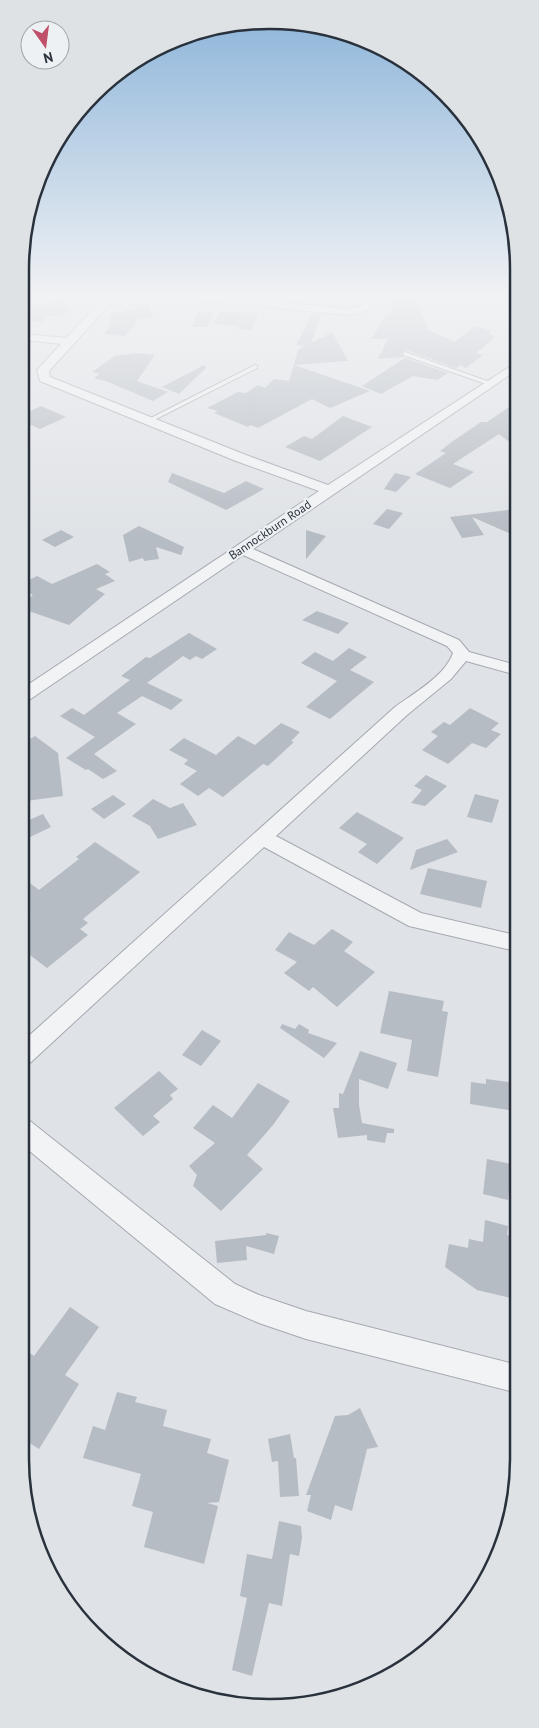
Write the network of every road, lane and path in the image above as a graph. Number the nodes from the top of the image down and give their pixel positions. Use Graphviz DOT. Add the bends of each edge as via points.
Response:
graph roads {
  1 [pos="44,376"];
  2 [pos="238,376"];
  3 [pos="467,376"];
  4 [pos="499,376"];
  5 [pos="488,383"];
  6 [pos="148,421"];
  7 [pos="328,490"];
  8 [pos="241,549"];
  9 [pos="461,655"];
  10 [pos="510,668"];
  11 [pos="29,692"];
  12 [pos="262,837"];
  13 [pos="510,942"];
  14 [pos="29,1050"];
  15 [pos="29,1135"];
  16 [pos="510,1377"];
  1 -- 6 [label="street" via="44,379"];
  2 -- 6 [label="lane"];
  3 -- 5 [label="lane"];
  4 -- 5 [label="street, Bannockburn Road"];
  5 -- 7 [label="street, Bannockburn Road"];
  6 -- 7 [label="street"];
  7 -- 8 [label="street, Bannockburn Road"];
  8 -- 9 [label="street" via="444,638 458,647"];
  8 -- 11 [label="street, Bannockburn Road"];
  9 -- 10 [label="street"];
  9 -- 12 [label="street" via="438,681 401,710"];
  12 -- 13 [label="street" via="416,920"];
  12 -- 14 [label="street"];
  15 -- 16 [label="street" via="217,1288 240,1302 375,1345"];
}
